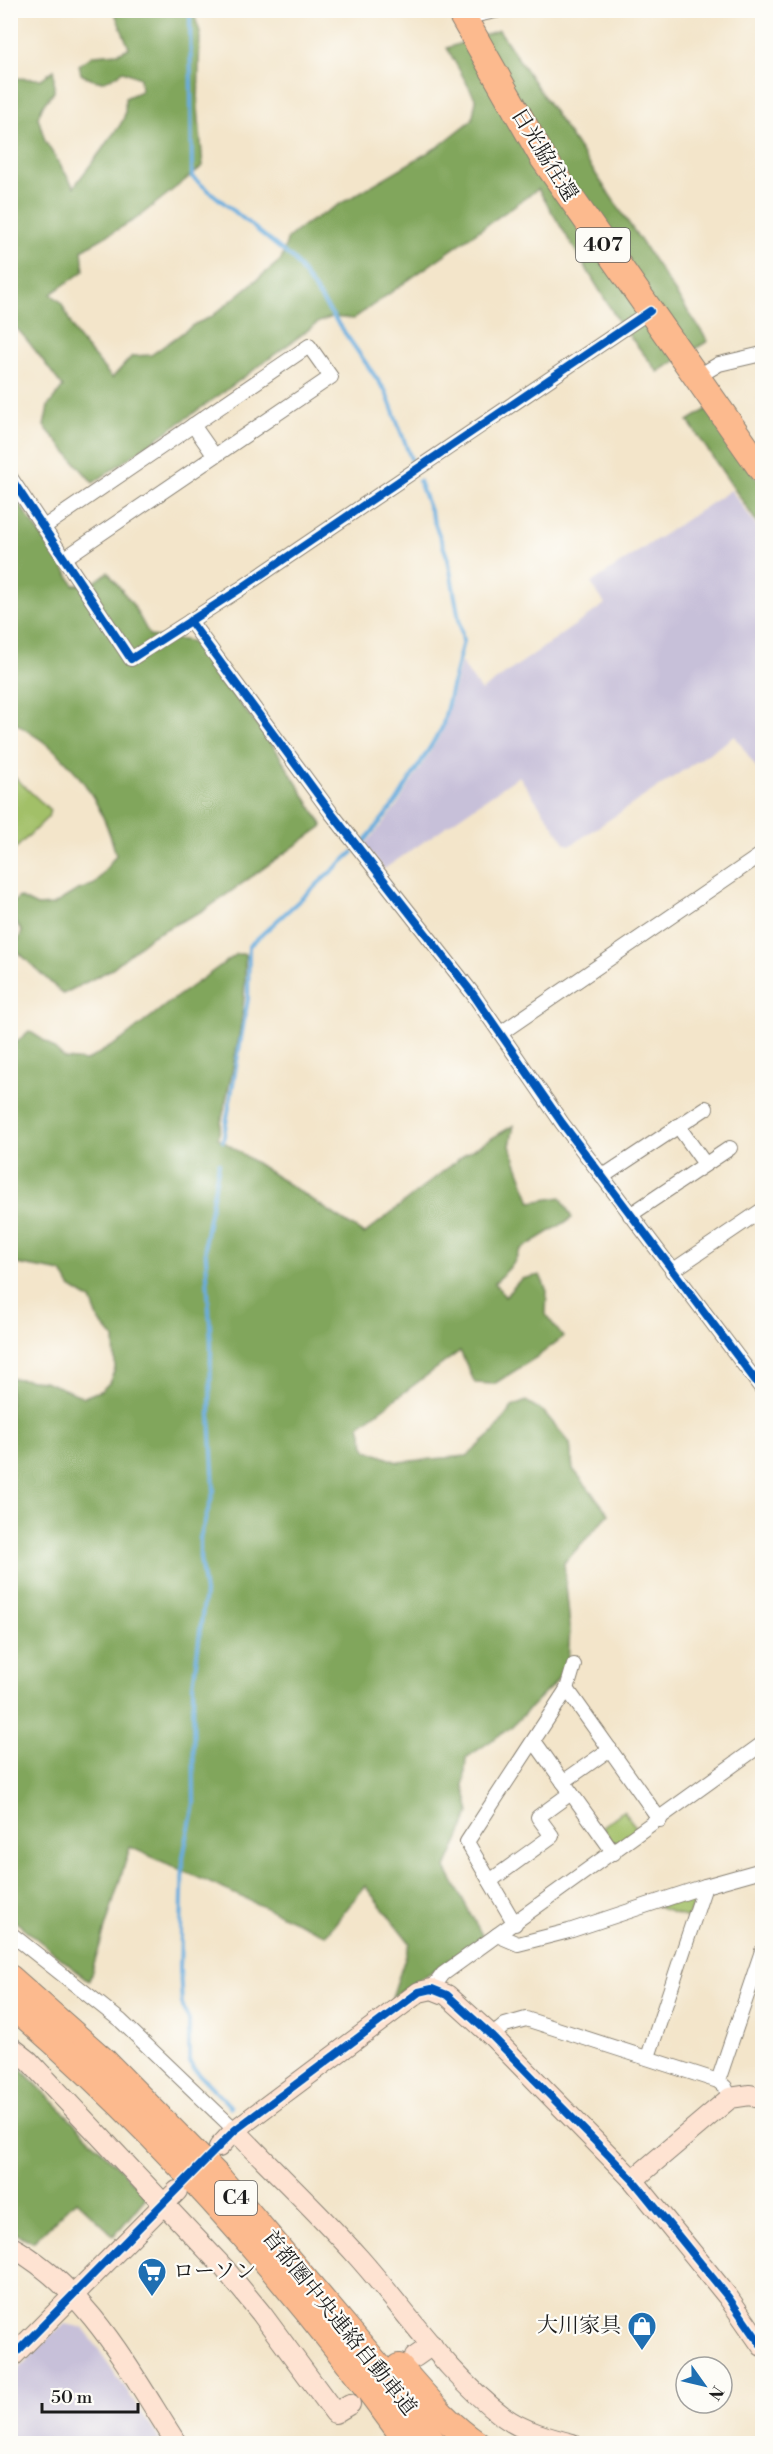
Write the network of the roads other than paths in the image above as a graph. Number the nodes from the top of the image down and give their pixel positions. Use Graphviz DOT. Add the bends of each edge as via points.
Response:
graph roads {
  1 [pos="500,10"];
  2 [pos="461,14"];
  3 [pos="650,311"];
  4 [pos="762,354"];
  5 [pos="697,377"];
  6 [pos="193,425"];
  7 [pos="214,455"];
  8 [pos="762,470"];
  9 [pos="10,477"];
  10 [pos="44,527"];
  11 [pos="65,558"];
  12 [pos="190,621"];
  13 [pos="762,854"];
  14 [pos="501,1033"];
  15 [pos="706,1108"];
  16 [pos="678,1126"];
  17 [pos="730,1148"];
  18 [pos="705,1164"];
  19 [pos="602,1177"];
  20 [pos="762,1210"];
  21 [pos="630,1215"];
  22 [pos="672,1271"];
  23 [pos="762,1389"];
  24 [pos="574,1665"];
  25 [pos="567,1689"];
  26 [pos="534,1741"];
  27 [pos="762,1744"];
  28 [pos="610,1749"];
  29 [pos="567,1787"];
  30 [pos="660,1820"];
  31 [pos="614,1853"];
  32 [pos="762,1870"];
  33 [pos="490,1881"];
  34 [pos="705,1886"];
  35 [pos="514,1924"];
  36 [pos="10,1933"];
  37 [pos="497,1935"];
  38 [pos="762,1951"];
  39 [pos="10,1978"];
  40 [pos="432,1989"];
  41 [pos="10,2003"];
  42 [pos="492,2036"];
  43 [pos="10,2046"];
  44 [pos="648,2057"];
  45 [pos="718,2081"];
  46 [pos="729,2098"];
  47 [pos="762,2099"];
  48 [pos="235,2130"];
  49 [pos="219,2147"];
  50 [pos="217,2176"];
  51 [pos="633,2180"];
  52 [pos="171,2197"];
  53 [pos="10,2246"];
  54 [pos="73,2295"];
  55 [pos="432,2345"];
  56 [pos="762,2346"];
  57 [pos="416,2357"];
  58 [pos="10,2359"];
  59 [pos="350,2404"];
  60 [pos="177,2444"];
  61 [pos="409,2444"];
  62 [pos="434,2444"];
  63 [pos="477,2444"];
  64 [pos="572,2444"];
  1 -- 2 [label="street"];
  2 -- 3 [label="highway, 日光脇往還 / 407" via="543,158"];
  3 -- 5 [label="highway, 日光脇往還 / 407"];
  3 -- 12 [label="street"];
  4 -- 5 [label="street" via="719,364"];
  5 -- 8 [label="highway, 日光脇往還 / 407"];
  6 -- 7 [label="street"];
  6 -- 7 [label="street" via="309,346 330,377"];
  6 -- 10 [label="street"];
  7 -- 11 [label="street"];
  9 -- 10 [label="street"];
  10 -- 11 [label="street"];
  11 -- 12 [label="street" via="131,659"];
  12 -- 14 [label="street"];
  13 -- 14 [label="street"];
  14 -- 19 [label="street"];
  15 -- 16 [label="street"];
  16 -- 18 [label="street"];
  16 -- 19 [label="street"];
  17 -- 18 [label="street"];
  18 -- 21 [label="street"];
  19 -- 21 [label="street"];
  20 -- 22 [label="street"];
  21 -- 22 [label="street"];
  22 -- 23 [label="street"];
  24 -- 25 [label="street"];
  25 -- 26 [label="street"];
  25 -- 28 [label="street"];
  26 -- 29 [label="street"];
  26 -- 33 [label="street" via="467,1842"];
  27 -- 30 [label="street"];
  28 -- 29 [label="street"];
  28 -- 30 [label="street"];
  29 -- 31 [label="street"];
  29 -- 33 [label="street" via="538,1817 552,1836"];
  30 -- 31 [label="street"];
  31 -- 35 [label="street"];
  32 -- 34 [label="street"];
  33 -- 35 [label="street"];
  34 -- 37 [label="street" via="518,1944"];
  34 -- 44 [label="street"];
  35 -- 37 [label="street"];
  36 -- 48 [label="street" via="122,2021"];
  37 -- 40 [label="street" via="443,1974"];
  38 -- 45 [label="street"];
  39 -- 50 [label="highway, 首都圏中央連絡自動車道 / C4" via="105,2062"];
  40 -- 42 [label="street" via="447,1995"];
  40 -- 48 [label="street" via="419,1992"];
  41 -- 61 [label="highway, 首都圏中央連絡自動車道 / C4" via="170,2152 268,2262 359,2374"];
  42 -- 44 [label="street" via="506,2025 526,2019"];
  42 -- 51 [label="street"];
  43 -- 52 [label="street"];
  44 -- 45 [label="street"];
  45 -- 46 [label="street"];
  46 -- 47 [label="street" via="750,2095"];
  46 -- 51 [label="street"];
  48 -- 49 [label="street"];
  48 -- 55 [label="street" via="358,2257"];
  50 -- 62 [label="highway, 首都圏中央連絡自動車道 / C4" via="380,2368"];
  50 -- 63 [label="highway" via="352,2313 434,2408"];
  51 -- 56 [label="street" via="728,2296"];
  52 -- 54 [label="street"];
  52 -- 59 [label="street" via="335,2414"];
  53 -- 54 [label="street"];
  54 -- 58 [label="street"];
  54 -- 60 [label="street" via="104,2333"];
  55 -- 57 [label="street"];
  55 -- 64 [label="street" via="505,2418"];
}
